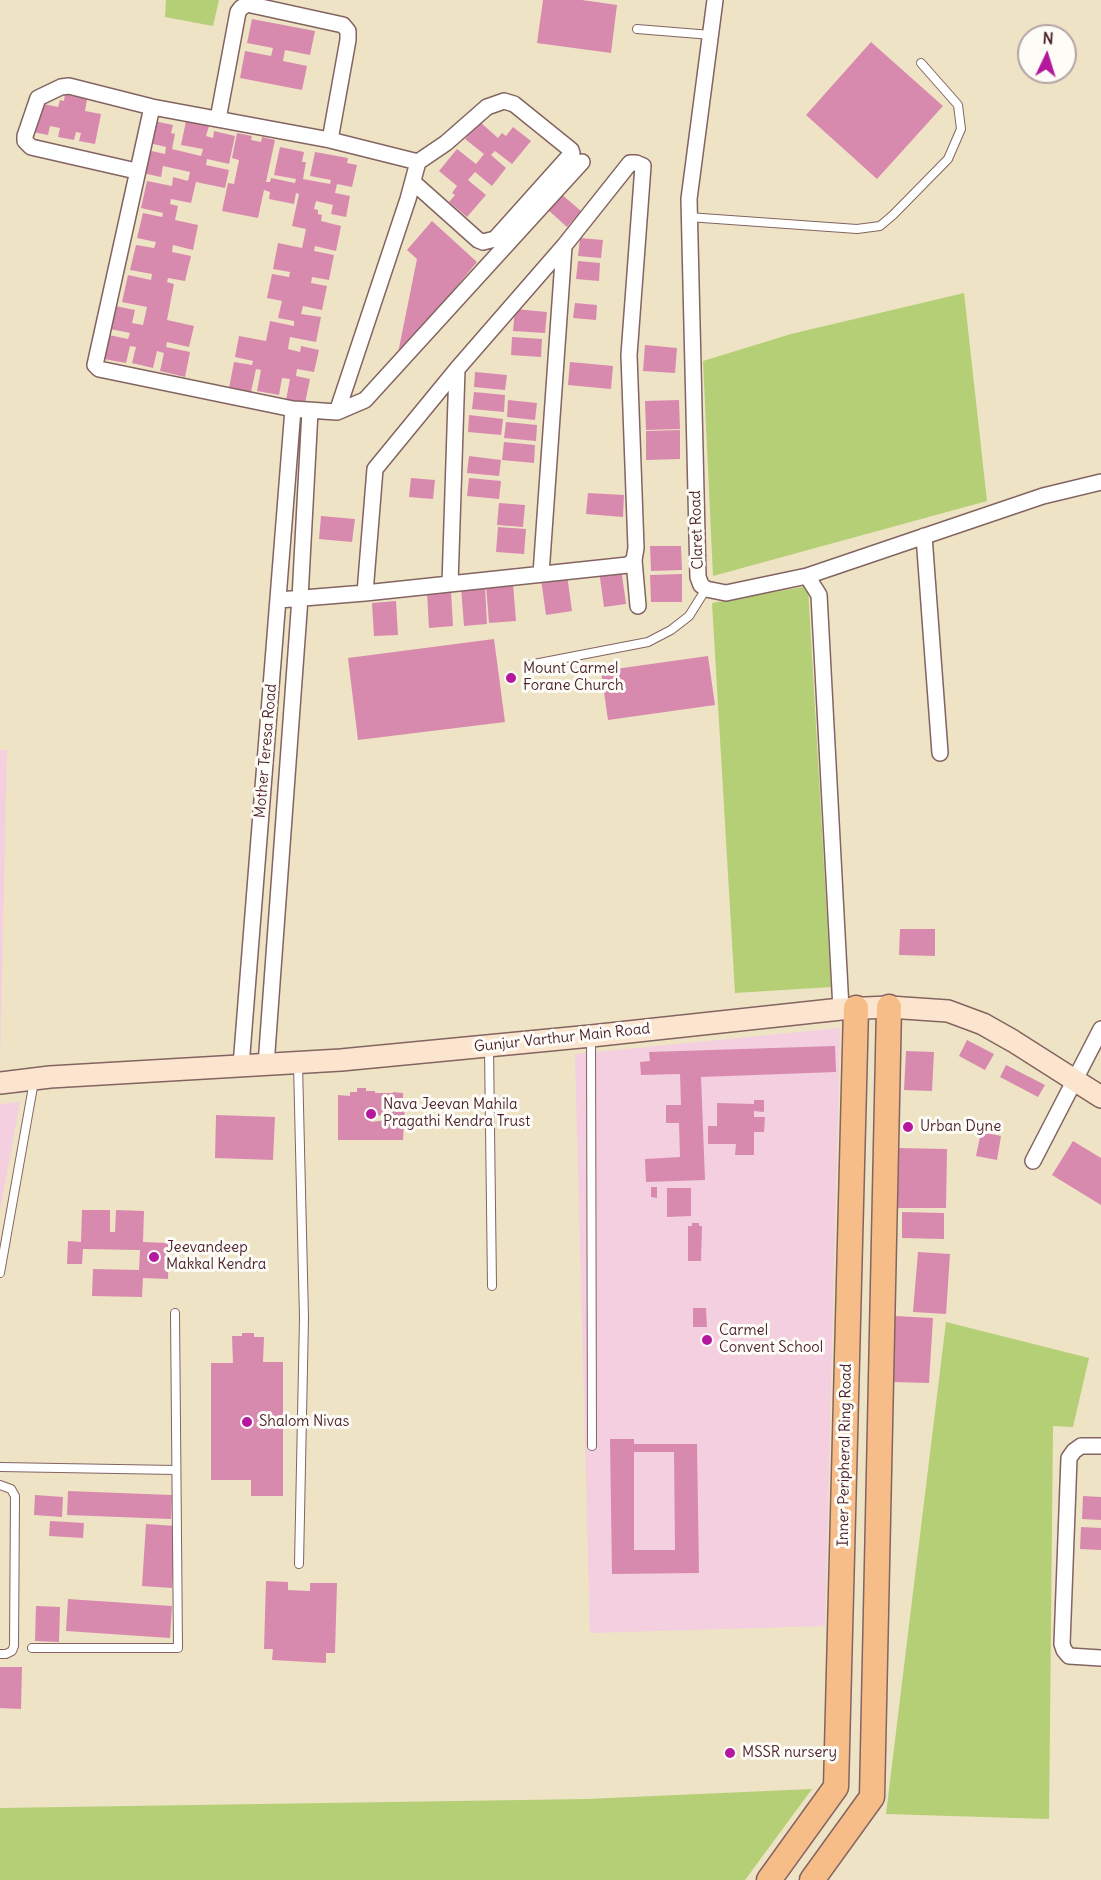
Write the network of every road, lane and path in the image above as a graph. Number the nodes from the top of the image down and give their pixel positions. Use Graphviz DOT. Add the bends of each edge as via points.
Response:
graph roads {
  1 [pos="715,0"];
  2 [pos="637,29"];
  3 [pos="711,35"];
  4 [pos="921,63"];
  5 [pos="152,107"];
  6 [pos="218,118"];
  7 [pos="330,140"];
  8 [pos="418,162"];
  9 [pos="582,162"];
  10 [pos="136,171"];
  11 [pos="413,182"];
  12 [pos="688,217"];
  13 [pos="564,246"];
  14 [pos="457,369"];
  15 [pos="293,409"];
  16 [pos="310,411"];
  17 [pos="337,412"];
  18 [pos="1101,482"];
  19 [pos="924,536"];
  20 [pos="634,560"];
  21 [pos="541,574"];
  22 [pos="807,576"];
  23 [pos="450,584"];
  24 [pos="706,589"];
  25 [pos="365,593"];
  26 [pos="300,598"];
  27 [pos="279,600"];
  28 [pos="638,606"];
  29 [pos="529,665"];
  30 [pos="940,753"];
  31 [pos="889,1007"];
  32 [pos="848,1008"];
  33 [pos="1101,1029"];
  34 [pos="591,1036"];
  35 [pos="489,1046"];
  36 [pos="298,1063"];
  37 [pos="266,1065"];
  38 [pos="241,1066"];
  39 [pos="34,1079"];
  40 [pos="1075,1080"];
  41 [pos="0,1083"];
  42 [pos="1101,1097"];
  43 [pos="1033,1161"];
  44 [pos="0,1273"];
  45 [pos="492,1286"];
  46 [pos="175,1313"];
  47 [pos="592,1446"];
  48 [pos="1101,1446"];
  49 [pos="0,1467"];
  50 [pos="176,1470"];
  51 [pos="0,1485"];
  52 [pos="299,1564"];
  53 [pos="32,1648"];
  54 [pos="0,1654"];
  55 [pos="1101,1658"];
  56 [pos="769,1880"];
  57 [pos="812,1880"];
  1 -- 3 [label="street, Claret Road"];
  2 -- 3 [label="lane"];
  3 -- 12 [label="street, Claret Road"];
  4 -- 12 [label="lane" via="958,105 961,129 948,159 880,226 857,229"];
  5 -- 6 [label="street"];
  5 -- 10 [label="street"];
  5 -- 10 [label="street" via="61,87 38,98 24,136 31,147"];
  6 -- 7 [label="street"];
  6 -- 7 [label="street" via="238,12 247,4 343,26 348,32"];
  7 -- 8 [label="street"];
  8 -- 11 [label="street"];
  8 -- 11 [label="street" via="487,107 504,101 514,104 572,153 489,241 478,240"];
  9 -- 17 [label="street" via="364,400"];
  10 -- 15 [label="street" via="96,367"];
  11 -- 17 [label="street"];
  12 -- 24 [label="street, Claret Road" via="698,578"];
  13 -- 14 [label="street"];
  13 -- 20 [label="street" via="630,163 643,166 629,354"];
  13 -- 21 [label="street"];
  14 -- 23 [label="street"];
  14 -- 25 [label="street" via="375,469"];
  15 -- 16 [label="street"];
  15 -- 27 [label="street, Mother Teresa Road"];
  16 -- 17 [label="street"];
  16 -- 26 [label="street, Mother Teresa Road"];
  18 -- 19 [label="street, Claret Road" via="1043,496"];
  19 -- 22 [label="street, Claret Road"];
  19 -- 30 [label="street"];
  20 -- 21 [label="street" via="628,565"];
  20 -- 28 [label="street"];
  21 -- 23 [label="street"];
  22 -- 24 [label="street, Claret Road" via="733,592"];
  22 -- 32 [label="street" via="819,595"];
  23 -- 25 [label="street"];
  24 -- 29 [label="lane" via="689,616 648,642"];
  25 -- 26 [label="street"];
  26 -- 27 [label="street"];
  26 -- 37 [label="street, Mother Teresa Road"];
  27 -- 38 [label="street, Mother Teresa Road"];
  31 -- 32 [label="main road, Gunjur Varthur Main Road"];
  31 -- 40 [label="main road, Gunjur Varthur Main Road" via="948,1011 982,1024"];
  31 -- 57 [label="main road" via="872,1797"];
  32 -- 34 [label="main road, Gunjur Varthur Main Road"];
  32 -- 56 [label="main road, Inner Peripheral Ring Road" via="836,1787"];
  33 -- 40 [label="street"];
  34 -- 35 [label="main road, Gunjur Varthur Main Road"];
  34 -- 47 [label="lane"];
  35 -- 36 [label="main road, Gunjur Varthur Main Road"];
  35 -- 45 [label="lane"];
  36 -- 37 [label="main road, Gunjur Varthur Main Road"];
  36 -- 52 [label="lane" via="304,1318"];
  37 -- 38 [label="main road, Gunjur Varthur Main Road"];
  38 -- 39 [label="main road, Gunjur Varthur Main Road"];
  39 -- 41 [label="main road, Gunjur Varthur Main Road"];
  39 -- 44 [label="lane"];
  40 -- 42 [label="main road, Gunjur Varthur Main Road"];
  40 -- 43 [label="street"];
  46 -- 50 [label="lane"];
  48 -- 55 [label="street" via="1080,1446 1069,1458 1062,1644 1069,1656"];
  49 -- 50 [label="lane"];
  50 -- 53 [label="lane" via="178,1648"];
  51 -- 54 [label="lane" via="15,1496 14,1646 12,1651"];
}
